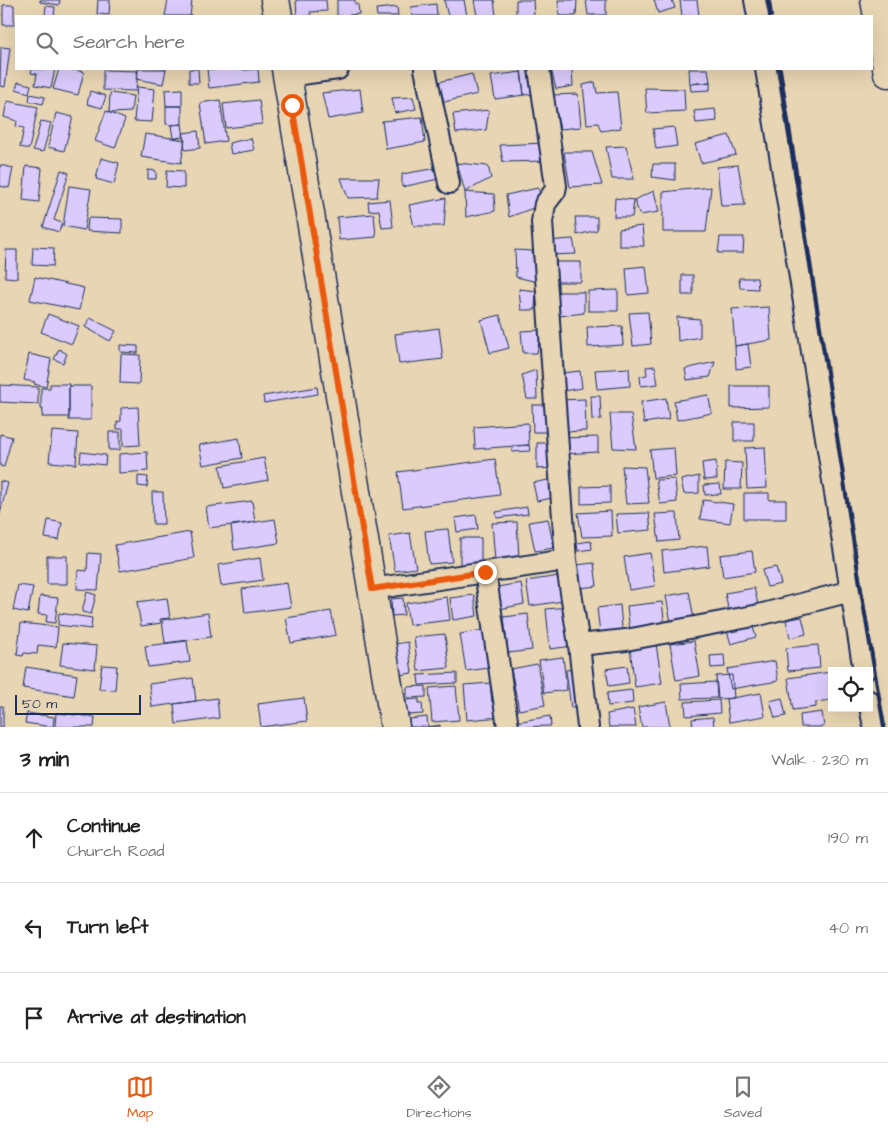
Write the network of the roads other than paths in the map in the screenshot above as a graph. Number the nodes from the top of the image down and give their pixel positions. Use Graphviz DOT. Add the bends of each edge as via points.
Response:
graph roads {
  1 [pos="275,0"];
  2 [pos="755,0"];
  3 [pos="875,0"];
  4 [pos="278,15"];
  5 [pos="758,15"];
  6 [pos="321,70"];
  7 [pos="425,70"];
  8 [pos="539,70"];
  9 [pos="766,70"];
  10 [pos="287,72"];
  11 [pos="888,73"];
  12 [pos="449,183"];
  13 [pos="566,560"];
  14 [pos="485,572"];
  15 [pos="372,589"];
  16 [pos="851,591"];
  17 [pos="579,645"];
  18 [pos="863,667"];
  19 [pos="871,712"];
  20 [pos="395,727"];
  21 [pos="508,727"];
  22 [pos="588,727"];
  23 [pos="874,727"];
  1 -- 4 [label="street"];
  2 -- 5 [label="street"];
  3 -- 11 [label="street"];
  6 -- 10 [label="street"];
  7 -- 12 [label="street"];
  8 -- 13 [label="street" via="556,186 546,204 542,222"];
  9 -- 16 [label="street"];
  10 -- 15 [label="street"];
  13 -- 14 [label="street"];
  13 -- 17 [label="street"];
  14 -- 15 [label="street"];
  14 -- 21 [label="street"];
  15 -- 20 [label="street"];
  16 -- 17 [label="street" via="758,614 626,640"];
  16 -- 18 [label="street"];
  17 -- 22 [label="street"];
  19 -- 23 [label="street"];
}
